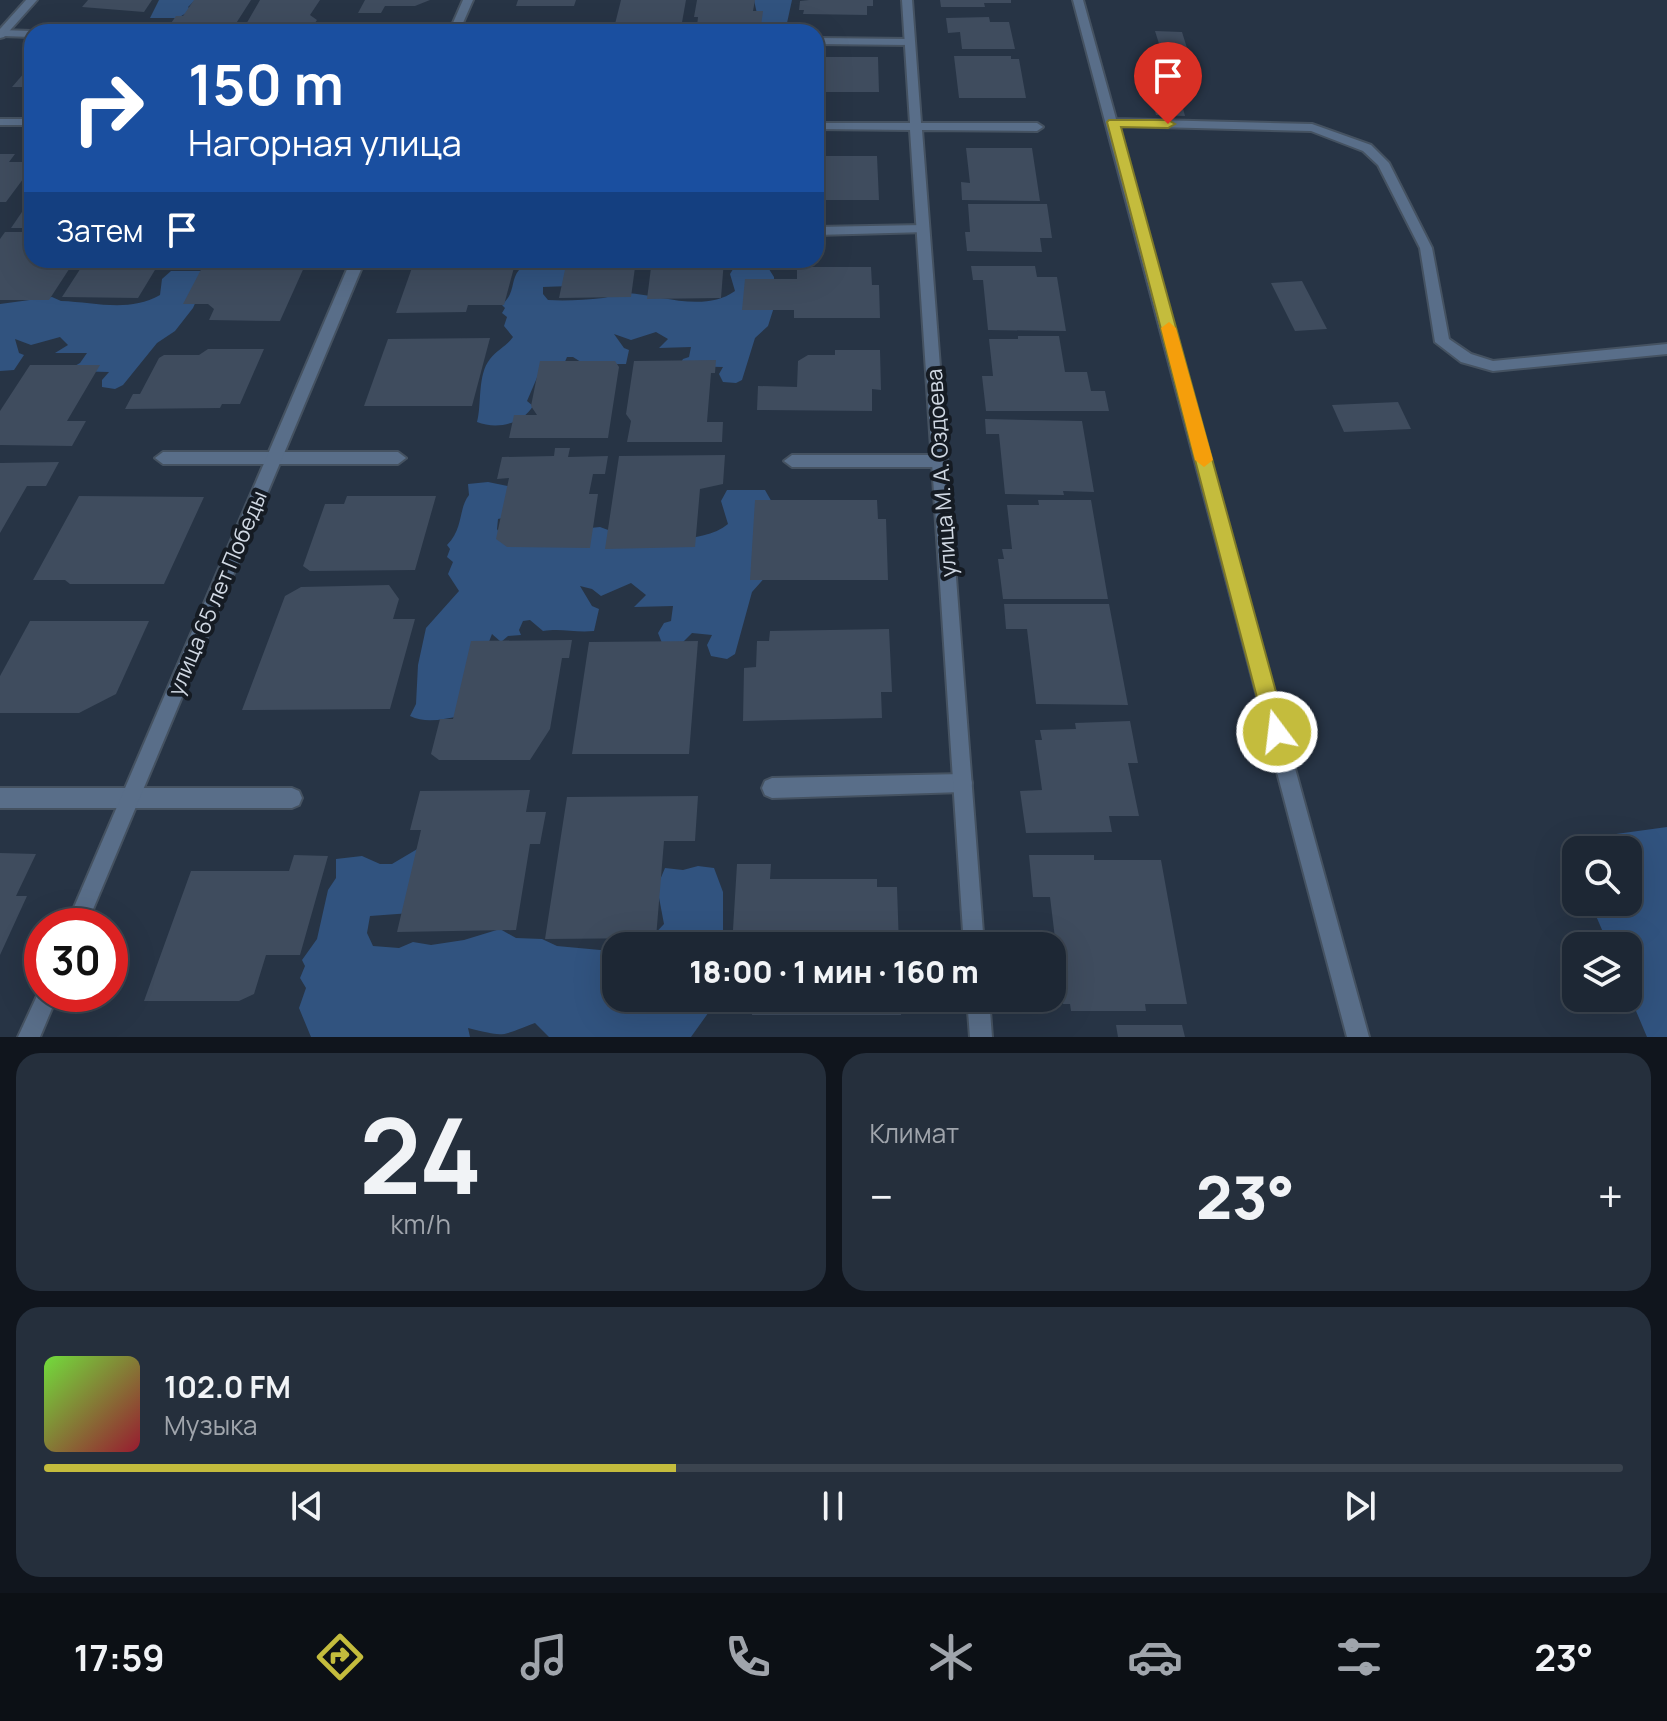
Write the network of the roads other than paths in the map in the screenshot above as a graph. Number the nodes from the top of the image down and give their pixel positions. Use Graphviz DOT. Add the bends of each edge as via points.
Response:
graph roads {
  1 [pos="32,0"];
  2 [pos="468,0"];
  3 [pos="907,0"];
  4 [pos="1078,0"];
  5 [pos="458,24"];
  6 [pos="1,34"];
  7 [pos="24,34"];
  8 [pos="824,41"];
  9 [pos="910,42"];
  10 [pos="0,122"];
  11 [pos="24,122"];
  12 [pos="1114,122"];
  13 [pos="824,126"];
  14 [pos="916,127"];
  15 [pos="1037,127"];
  16 [pos="923,229"];
  17 [pos="824,231"];
  18 [pos="355,268"];
  19 [pos="1667,349"];
  20 [pos="163,458"];
  21 [pos="274,458"];
  22 [pos="398,458"];
  23 [pos="792,461"];
  24 [pos="940,461"];
  25 [pos="963,783"];
  26 [pos="772,788"];
  27 [pos="0,798"];
  28 [pos="130,798"];
  29 [pos="292,798"];
  30 [pos="84,908"];
  31 [pos="973,932"];
  32 [pos="39,1012"];
  33 [pos="979,1012"];
  34 [pos="29,1037"];
  35 [pos="981,1037"];
  36 [pos="1358,1037"];
  1 -- 6 [label="street"];
  2 -- 5 [label="street"];
  3 -- 9 [label="street, улица М. А. Оздоева"];
  4 -- 12 [label="street"];
  6 -- 7 [label="street"];
  8 -- 9 [label="street"];
  9 -- 14 [label="street, улица М. А. Оздоева"];
  10 -- 11 [label="street"];
  12 -- 19 [label="street" via="1312,128 1367,148 1383,163 1426,248 1442,342 1466,358 1493,366"];
  12 -- 36 [label="street"];
  13 -- 14 [label="street"];
  14 -- 15 [label="street"];
  14 -- 16 [label="street, улица М. А. Оздоева"];
  16 -- 17 [label="street"];
  16 -- 24 [label="street, улица М. А. Оздоева"];
  18 -- 21 [label="street, улица 65 лет Победы"];
  20 -- 21 [label="street"];
  21 -- 22 [label="street"];
  21 -- 28 [label="street, улица 65 лет Победы"];
  23 -- 24 [label="street"];
  24 -- 25 [label="street, улица М. А. Оздоева"];
  25 -- 26 [label="street"];
  25 -- 31 [label="street, улица М. А. Оздоева"];
  27 -- 28 [label="street"];
  28 -- 29 [label="street"];
  28 -- 30 [label="street, улица 65 лет Победы"];
  32 -- 34 [label="street"];
  33 -- 35 [label="street"];
}
